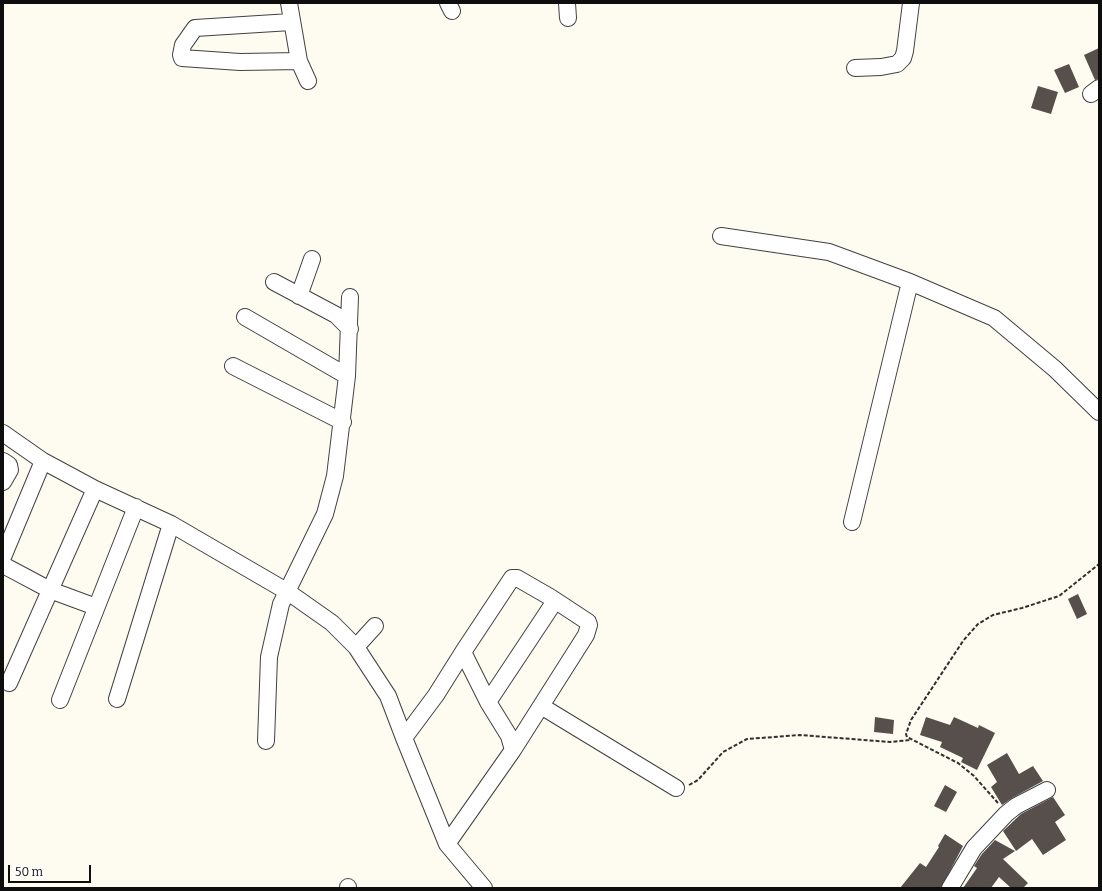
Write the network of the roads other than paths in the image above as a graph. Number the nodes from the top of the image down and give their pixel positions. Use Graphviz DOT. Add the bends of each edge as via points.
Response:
graph roads {
  1 [pos="289,3"];
  2 [pos="911,3"];
  3 [pos="291,22"];
  4 [pos="299,62"];
  5 [pos="856,68"];
  6 [pos="308,81"];
  7 [pos="721,236"];
  8 [pos="312,259"];
  9 [pos="274,282"];
  10 [pos="910,282"];
  11 [pos="299,296"];
  12 [pos="350,297"];
  13 [pos="245,317"];
  14 [pos="350,329"];
  15 [pos="233,366"];
  16 [pos="347,376"];
  17 [pos="1099,412"];
  18 [pos="343,422"];
  19 [pos="3,433"];
  20 [pos="3,460"];
  21 [pos="43,461"];
  22 [pos="3,482"];
  23 [pos="95,489"];
  24 [pos="136,507"];
  25 [pos="852,522"];
  26 [pos="170,524"];
  27 [pos="3,557"];
  28 [pos="3,565"];
  29 [pos="50,590"];
  30 [pos="288,592"];
  31 [pos="555,601"];
  32 [pos="96,607"];
  33 [pos="375,626"];
  34 [pos="356,647"];
  35 [pos="463,652"];
  36 [pos="9,683"];
  37 [pos="60,700"];
  38 [pos="117,700"];
  39 [pos="488,702"];
  40 [pos="542,706"];
  41 [pos="404,738"];
  42 [pos="266,742"];
  43 [pos="513,750"];
  44 [pos="676,788"];
  45 [pos="1047,790"];
  46 [pos="447,844"];
  47 [pos="484,888"];
  48 [pos="950,888"];
  1 -- 3 [label="street"];
  2 -- 5 [label="street" via="903,58 897,64"];
  3 -- 4 [label="street"];
  3 -- 4 [label="street" via="195,28 183,45 180,55 182,58 240,62"];
  4 -- 6 [label="street"];
  7 -- 10 [label="street" via="830,252"];
  8 -- 11 [label="street"];
  9 -- 11 [label="street"];
  10 -- 17 [label="street" via="994,318 1055,369"];
  10 -- 25 [label="street"];
  11 -- 14 [label="street" via="336,315"];
  12 -- 14 [label="street"];
  13 -- 16 [label="street"];
  14 -- 16 [label="street"];
  15 -- 18 [label="street"];
  16 -- 18 [label="street"];
  18 -- 30 [label="street" via="335,476 325,514"];
  19 -- 21 [label="street"];
  20 -- 22 [label="street" via="9,464 10,470"];
  21 -- 23 [label="street"];
  21 -- 27 [label="street"];
  23 -- 24 [label="street"];
  23 -- 29 [label="street"];
  24 -- 26 [label="street"];
  24 -- 32 [label="street"];
  26 -- 30 [label="street"];
  26 -- 38 [label="street"];
  28 -- 29 [label="street"];
  29 -- 32 [label="street"];
  29 -- 36 [label="street"];
  30 -- 34 [label="street" via="332,623"];
  30 -- 42 [label="street" via="281,604 269,657"];
  31 -- 35 [label="street" via="517,578 512,578"];
  31 -- 39 [label="street"];
  31 -- 40 [label="street" via="588,622 589,630"];
  32 -- 37 [label="street"];
  33 -- 34 [label="street"];
  34 -- 41 [label="street" via="388,696"];
  35 -- 39 [label="street"];
  35 -- 41 [label="street" via="436,695"];
  39 -- 43 [label="street" via="509,736"];
  40 -- 43 [label="street"];
  40 -- 44 [label="street"];
  41 -- 46 [label="street"];
  43 -- 46 [label="street"];
  45 -- 48 [label="street" via="1006,814 974,848"];
  46 -- 47 [label="street"];
}
